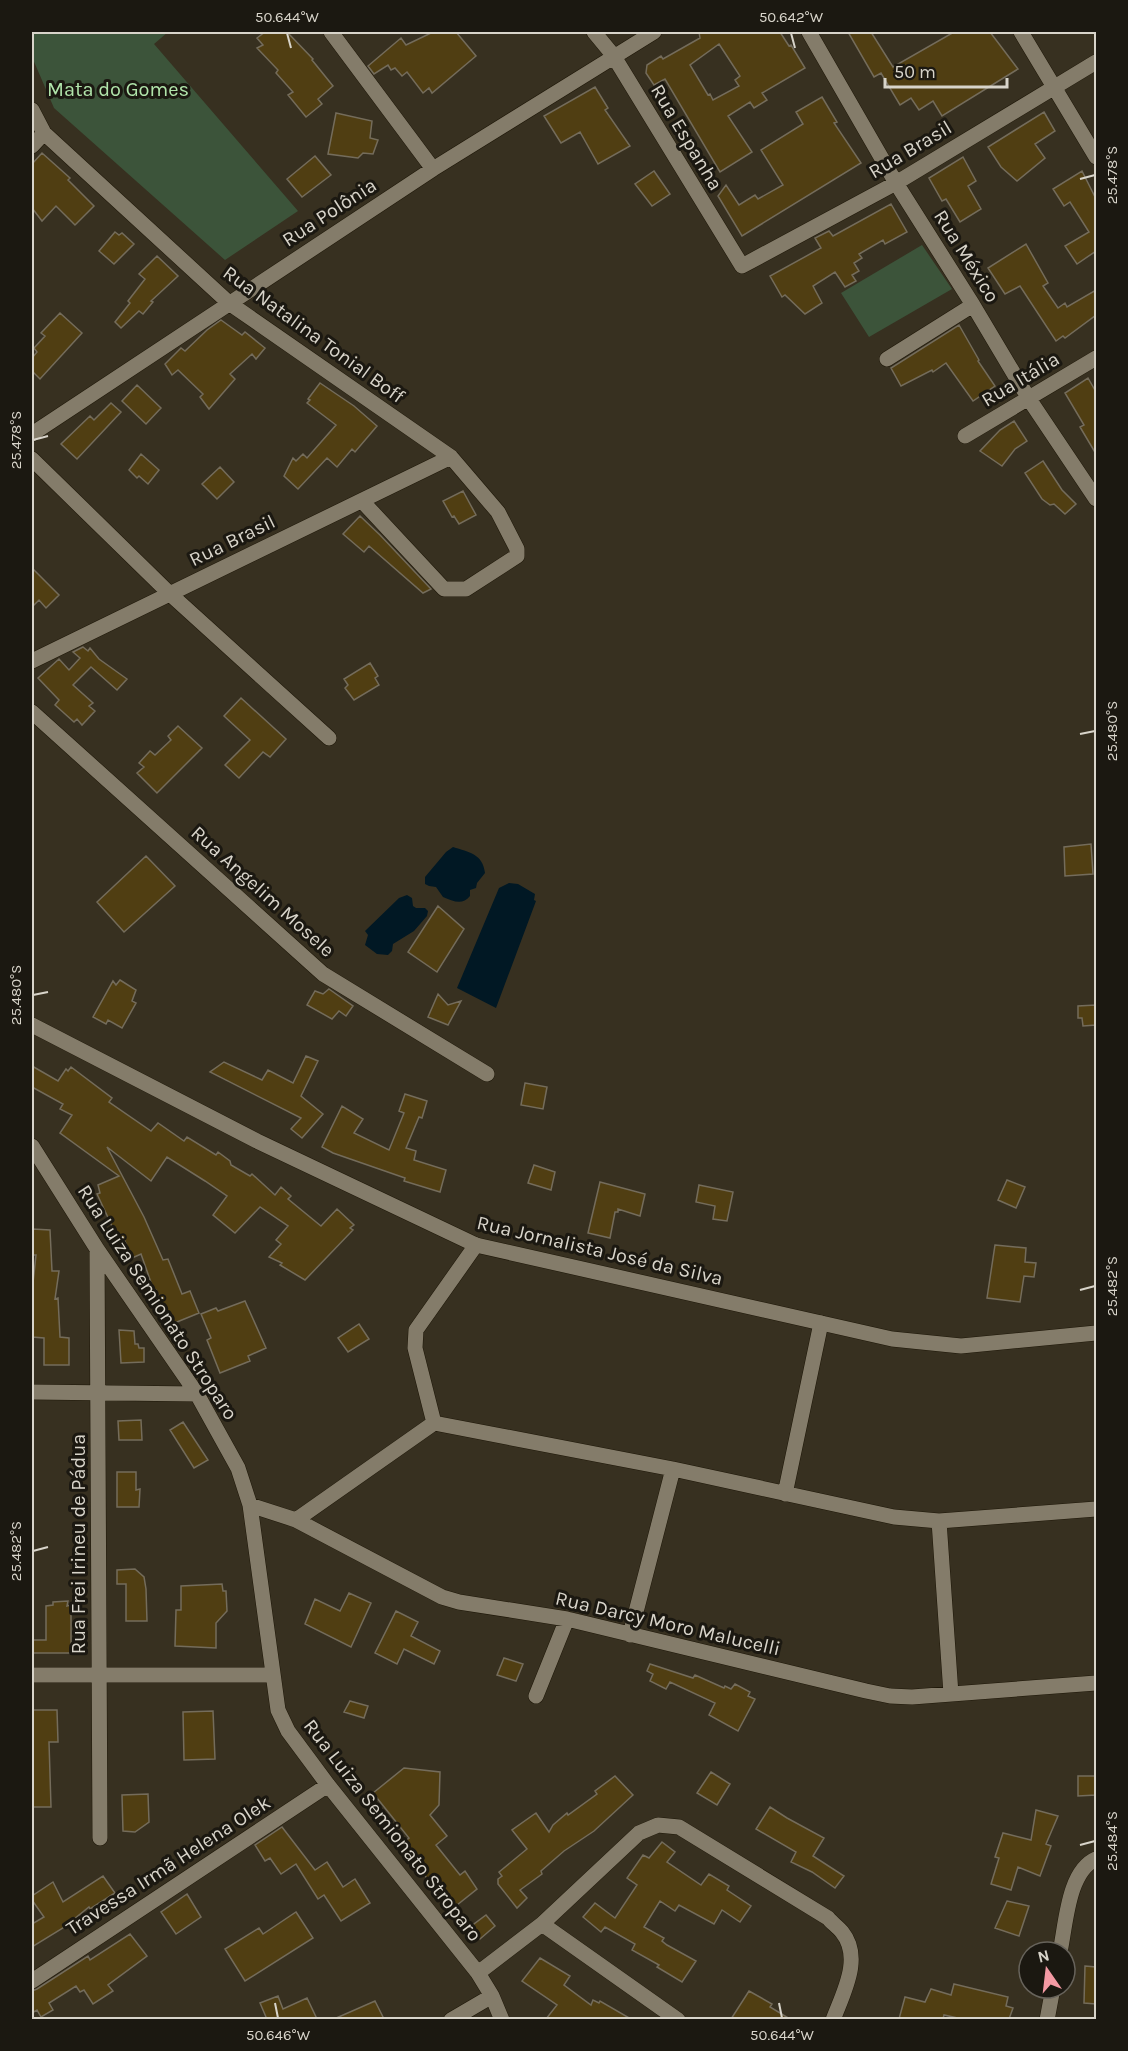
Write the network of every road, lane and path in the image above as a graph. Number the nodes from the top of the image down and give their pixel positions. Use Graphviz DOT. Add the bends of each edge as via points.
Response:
graph roads {
  1 [pos="331,32"];
  2 [pos="594,32"];
  3 [pos="654,32"];
  4 [pos="809,32"];
  5 [pos="1021,32"];
  6 [pos="613,56"];
  7 [pos="1096,62"];
  8 [pos="1054,87"];
  9 [pos="32,110"];
  10 [pos="44,133"];
  11 [pos="32,146"];
  12 [pos="1096,157"];
  13 [pos="433,170"];
  14 [pos="896,183"];
  15 [pos="742,266"];
  16 [pos="229,303"];
  17 [pos="973,305"];
  18 [pos="1096,358"];
  19 [pos="887,359"];
  20 [pos="1029,399"];
  21 [pos="32,434"];
  22 [pos="965,436"];
  23 [pos="451,458"];
  24 [pos="32,459"];
  25 [pos="1096,499"];
  26 [pos="362,501"];
  27 [pos="169,593"];
  28 [pos="32,661"];
  29 [pos="32,712"];
  30 [pos="329,738"];
  31 [pos="32,1025"];
  32 [pos="487,1074"];
  33 [pos="32,1146"];
  34 [pos="476,1245"];
  35 [pos="97,1249"];
  36 [pos="821,1323"];
  37 [pos="1096,1333"];
  38 [pos="32,1392"];
  39 [pos="98,1393"];
  40 [pos="197,1394"];
  41 [pos="434,1423"];
  42 [pos="673,1469"];
  43 [pos="785,1494"];
  44 [pos="250,1505"];
  45 [pos="1096,1509"];
  46 [pos="296,1520"];
  47 [pos="939,1521"];
  48 [pos="567,1619"];
  49 [pos="630,1635"];
  50 [pos="32,1675"];
  51 [pos="99,1675"];
  52 [pos="272,1675"];
  53 [pos="1096,1683"];
  54 [pos="951,1694"];
  55 [pos="536,1696"];
  56 [pos="328,1785"];
  57 [pos="100,1838"];
  58 [pos="1092,1861"];
  59 [pos="542,1924"];
  60 [pos="1063,1940"];
  61 [pos="478,1973"];
  62 [pos="32,1981"];
  63 [pos="492,1996"];
  64 [pos="1051,2000"];
  65 [pos="451,2019"];
  66 [pos="502,2019"];
  67 [pos="678,2019"];
  68 [pos="833,2019"];
  69 [pos="1047,2019"];
  1 -- 13 [label="street"];
  2 -- 6 [label="street, Rua Espanha"];
  3 -- 6 [label="street, Rua Polônia"];
  4 -- 14 [label="street, Rua México"];
  5 -- 8 [label="street"];
  6 -- 13 [label="street, Rua Polônia"];
  6 -- 15 [label="street, Rua Espanha"];
  7 -- 8 [label="street, Rua Brasil"];
  8 -- 12 [label="street"];
  8 -- 14 [label="street, Rua Brasil"];
  9 -- 10 [label="street, Rua Natalina Tonial Boff"];
  10 -- 11 [label="street"];
  10 -- 16 [label="street, Rua Natalina Tonial Boff"];
  13 -- 16 [label="street, Rua Polônia"];
  14 -- 15 [label="street, Rua Brasil"];
  14 -- 17 [label="street, Rua México"];
  16 -- 21 [label="street, Rua Polônia"];
  16 -- 23 [label="street, Rua Natalina Tonial Boff"];
  17 -- 19 [label="street"];
  17 -- 20 [label="street, Rua México"];
  18 -- 20 [label="street, Rua Itália"];
  20 -- 22 [label="street, Rua Itália"];
  20 -- 25 [label="street, Rua México"];
  23 -- 26 [label="street, Rua Brasil"];
  23 -- 26 [label="street, Rua Natalina Tonial Boff" via="498,512 517,549 517,556 466,589 444,589"];
  24 -- 27 [label="street"];
  26 -- 27 [label="street, Rua Brasil"];
  27 -- 28 [label="street, Rua Brasil"];
  27 -- 30 [label="street"];
  29 -- 32 [label="street, Rua Angelim Mosele" via="323,974"];
  31 -- 34 [label="street, Rua Jornalista José da Silva" via="257,1141"];
  33 -- 35 [label="street, Rua Luiza Semionato Stroparo"];
  34 -- 36 [label="street, Rua Jornalista José da Silva"];
  34 -- 41 [label="street" via="416,1330 415,1348"];
  35 -- 39 [label="street, Rua Frei Irineu de Pádua"];
  35 -- 40 [label="street, Rua Luiza Semionato Stroparo"];
  36 -- 37 [label="street, Rua Jornalista José da Silva" via="892,1339 961,1346"];
  36 -- 43 [label="street"];
  38 -- 39 [label="street"];
  39 -- 40 [label="street"];
  39 -- 51 [label="street, Rua Frei Irineu de Pádua"];
  40 -- 44 [label="street, Rua Luiza Semionato Stroparo" via="238,1468"];
  41 -- 42 [label="street"];
  41 -- 46 [label="street"];
  42 -- 43 [label="street"];
  42 -- 49 [label="street"];
  43 -- 47 [label="street" via="894,1517"];
  44 -- 46 [label="street, Rua Darcy Moro Malucelli"];
  44 -- 52 [label="street, Rua Luiza Semionato Stroparo"];
  45 -- 47 [label="street"];
  46 -- 48 [label="street, Rua Darcy Moro Malucelli" via="442,1597"];
  47 -- 54 [label="street"];
  48 -- 49 [label="street, Rua Darcy Moro Malucelli"];
  48 -- 55 [label="street"];
  49 -- 54 [label="street, Rua Darcy Moro Malucelli" via="890,1696"];
  50 -- 51 [label="street"];
  51 -- 52 [label="street"];
  51 -- 57 [label="street, Rua Frei Irineu de Pádua"];
  52 -- 56 [label="street, Rua Luiza Semionato Stroparo" via="278,1710 288,1731"];
  53 -- 54 [label="street, Rua Darcy Moro Malucelli"];
  56 -- 61 [label="street, Rua Luiza Semionato Stroparo"];
  56 -- 62 [label="street, Travessa Irmã Helena Olek"];
  58 -- 60 [label="street" via="1074,1885"];
  59 -- 61 [label="street"];
  59 -- 67 [label="street"];
  59 -- 68 [label="street" via="639,1833 658,1825 679,1827 828,1918 844,1933 851,1954 850,1974"];
  61 -- 63 [label="street, Rua Luiza Semionato Stroparo"];
  63 -- 65 [label="street"];
  63 -- 66 [label="street, Rua Luiza Semionato Stroparo"];
  64 -- 69 [label="street"];
}
